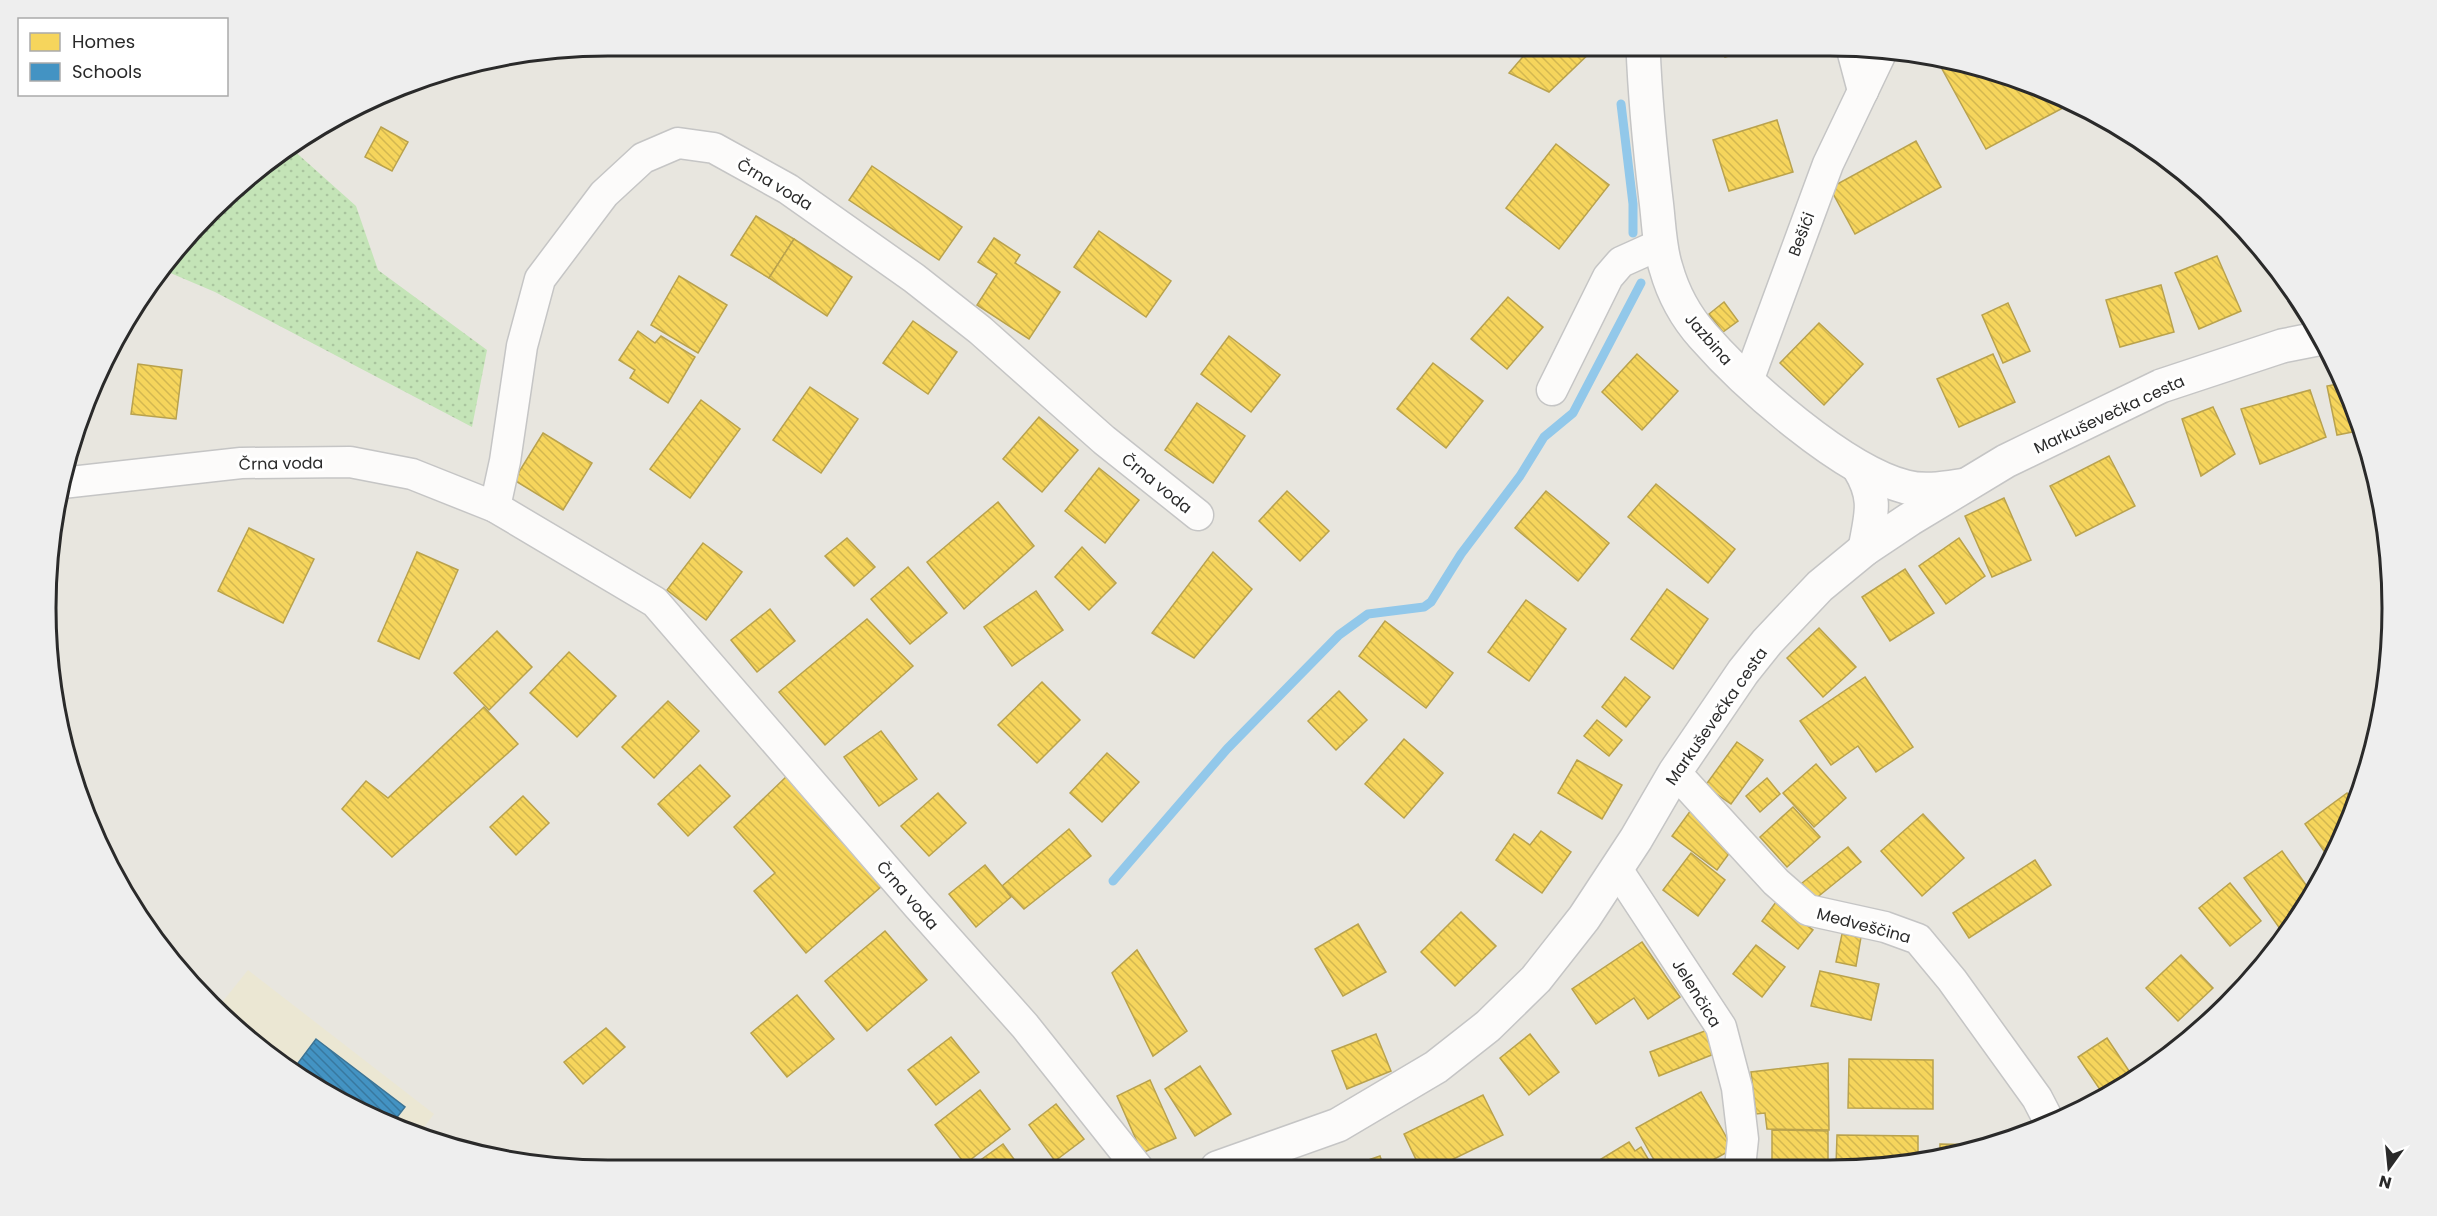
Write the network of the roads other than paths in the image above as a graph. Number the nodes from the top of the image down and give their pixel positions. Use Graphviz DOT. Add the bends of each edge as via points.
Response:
graph roads {
  1 [pos="1643,55"];
  2 [pos="1854,56"];
  3 [pos="1879,58"];
  4 [pos="1863,92"];
  5 [pos="1661,244"];
  6 [pos="2312,340"];
  7 [pos="1748,381"];
  8 [pos="1552,390"];
  9 [pos="1859,468"];
  10 [pos="70,482"];
  11 [pos="1965,485"];
  12 [pos="495,507"];
  13 [pos="1198,515"];
  14 [pos="1865,549"];
  15 [pos="1675,772"];
  16 [pos="1617,869"];
  17 [pos="2046,1115"];
  18 [pos="1122,1160"];
  19 [pos="1240,1160"];
  20 [pos="1741,1160"];
  1 -- 5 [label="main road, Jazbina" via="1645,112"];
  2 -- 4 [label="street"];
  3 -- 4 [label="street, Bešići"];
  4 -- 7 [label="street, Bešići" via="1828,164"];
  5 -- 7 [label="main road, Jazbina" via="1665,267 1682,307 1702,335"];
  5 -- 8 [label="street" via="1621,262 1608,277"];
  6 -- 11 [label="main road, Markuševečka cesta" via="2161,386"];
  7 -- 9 [label="main road, Jazbina"];
  9 -- 11 [label="main road, Jazbina" via="1905,487 1938,489"];
  9 -- 14 [label="main road" via="1869,483 1873,500"];
  10 -- 12 [label="street, Črna voda" via="241,463 350,462 412,474"];
  11 -- 14 [label="main road, Markuševečka cesta"];
  12 -- 13 [label="street, Črna voda" via="522,346 540,279 604,194 643,158 678,143 714,148 788,189 914,278"];
  12 -- 18 [label="street, Črna voda" via="655,602 1025,1026"];
  14 -- 15 [label="main road, Markuševečka cesta" via="1820,586 1767,642"];
  15 -- 16 [label="main road, Markuševečka cesta"];
  15 -- 17 [label="street, Medveščina" via="1776,882 1809,910 1885,927 1917,939 1958,989"];
  16 -- 19 [label="main road, Markuševečka cesta" via="1536,979 1488,1026 1436,1067 1338,1125"];
  16 -- 20 [label="street, Jelenčica" via="1721,1027 1737,1088 1743,1139"];
}
